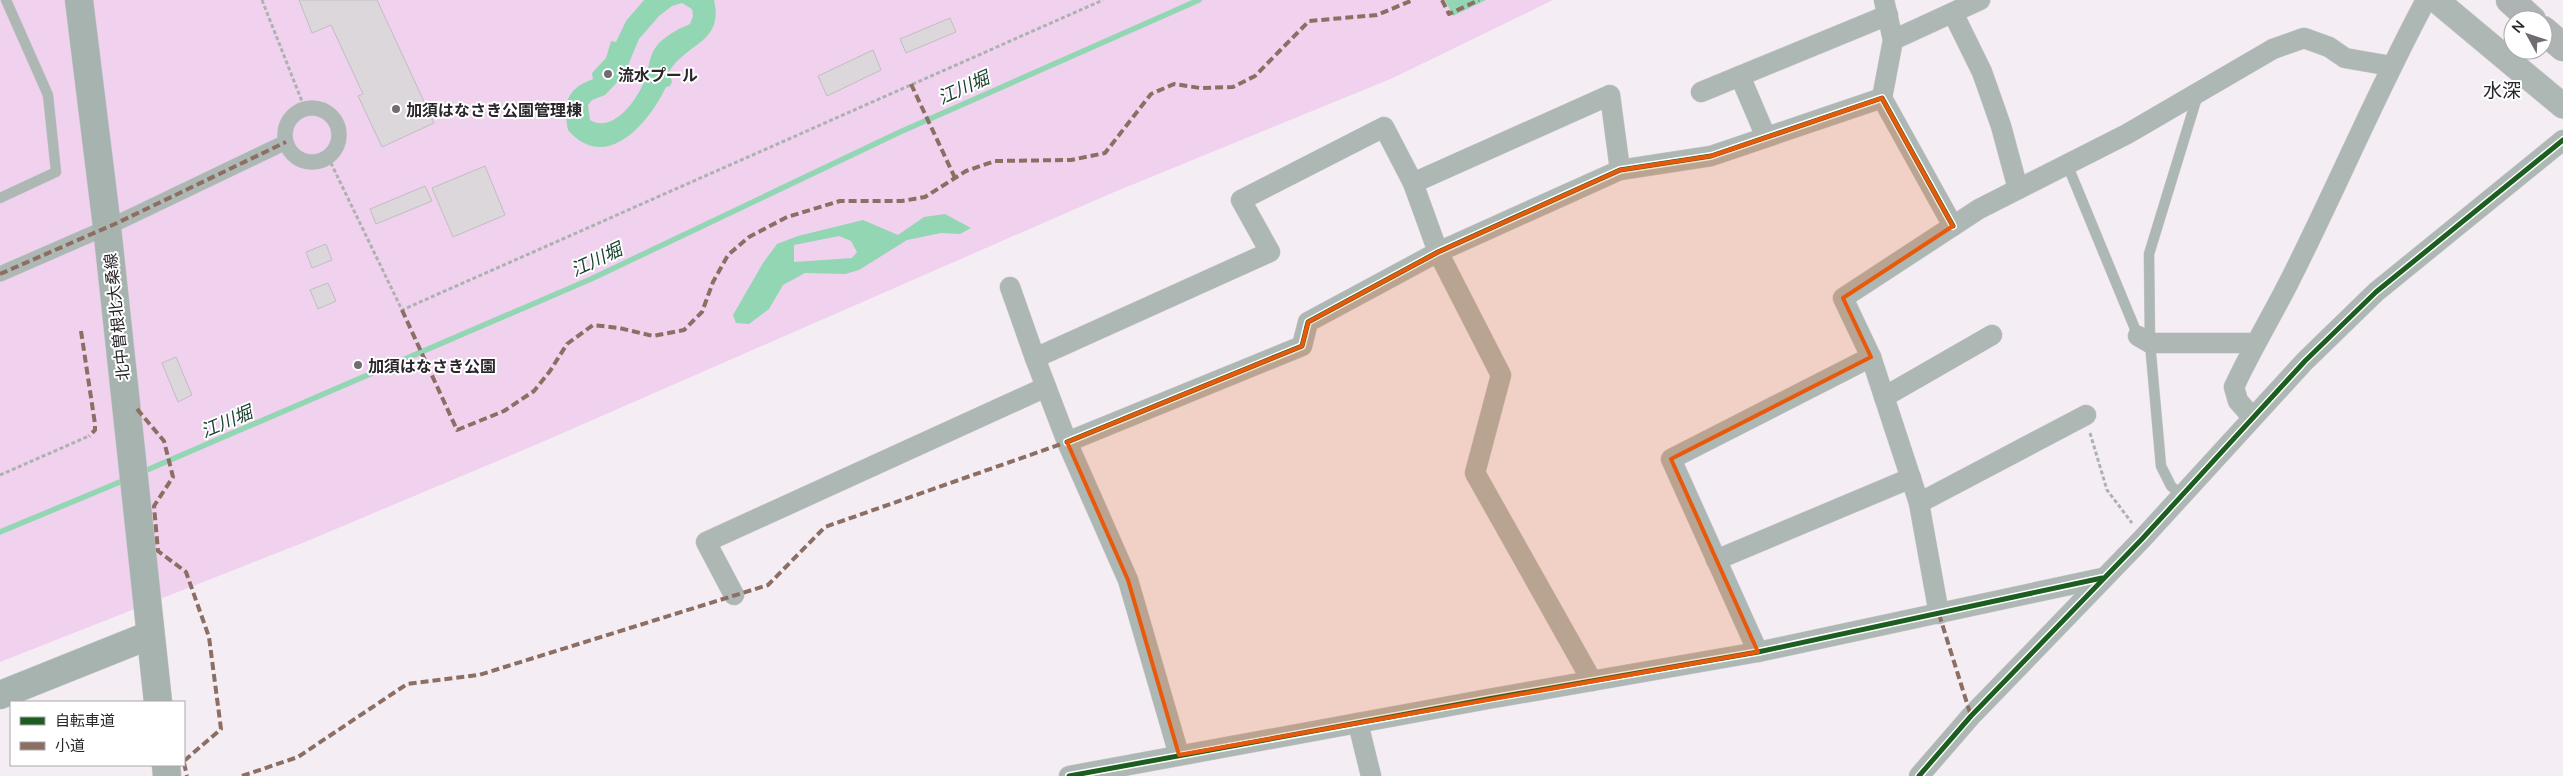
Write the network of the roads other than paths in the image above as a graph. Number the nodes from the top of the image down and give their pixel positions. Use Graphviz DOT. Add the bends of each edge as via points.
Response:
graph roads {
  1 [pos="79,0"];
  2 [pos="1980,0"];
  3 [pos="2426,0"];
  4 [pos="2436,0"];
  5 [pos="2510,0"];
  6 [pos="4,5"];
  7 [pos="1886,7"];
  8 [pos="2521,10"];
  9 [pos="1953,13"];
  10 [pos="2553,39"];
  11 [pos="1893,40"];
  12 [pos="2563,48"];
  13 [pos="2391,66"];
  14 [pos="1740,76"];
  15 [pos="1702,92"];
  16 [pos="2198,93"];
  17 [pos="1882,98"];
  18 [pos="2563,106"];
  19 [pos="1766,138"];
  20 [pos="286,142"];
  21 [pos="2559,143"];
  22 [pos="2067,164"];
  23 [pos="1620,170"];
  24 [pos="1413,183"];
  25 [pos="2018,190"];
  26 [pos="0,198"];
  27 [pos="1953,226"];
  28 [pos="107,227"];
  29 [pos="1438,252"];
  30 [pos="0,274"];
  31 [pos="1010,287"];
  32 [pos="1992,335"];
  33 [pos="2144,340"];
  34 [pos="2255,343"];
  35 [pos="1871,357"];
  36 [pos="1035,358"];
  37 [pos="1046,387"];
  38 [pos="1884,397"];
  39 [pos="2086,415"];
  40 [pos="2252,417"];
  41 [pos="1067,442"];
  42 [pos="1911,478"];
  43 [pos="2181,495"];
  44 [pos="1920,503"];
  45 [pos="1716,560"];
  46 [pos="2102,578"];
  47 [pos="734,595"];
  48 [pos="1939,614"];
  49 [pos="150,634"];
  50 [pos="1758,652"];
  51 [pos="1592,681"];
  52 [pos="0,695"];
  53 [pos="158,701"];
  54 [pos="1358,723"];
  55 [pos="1178,755"];
  56 [pos="1069,776"];
  57 [pos="1371,776"];
  58 [pos="1919,776"];
  1 -- 28 [label="main road, 北中曽根北大桑線"];
  2 -- 9 [label="street"];
  3 -- 13 [label="street"];
  4 -- 18 [label="street"];
  5 -- 8 [label="highway"];
  6 -- 26 [label="lane" via="48,95 56,172"];
  7 -- 11 [label="street"];
  7 -- 14 [label="street"];
  9 -- 11 [label="street"];
  9 -- 25 [label="street" via="1982,72"];
  10 -- 12 [label="highway"];
  11 -- 17 [label="street"];
  13 -- 16 [label="street" via="2345,58 2329,47 2304,38 2273,49"];
  13 -- 34 [label="street" via="2290,280"];
  14 -- 15 [label="street"];
  14 -- 19 [label="street"];
  16 -- 22 [label="street"];
  16 -- 33 [label="lane" via="2149,254"];
  17 -- 19 [label="street"];
  17 -- 27 [label="street"];
  19 -- 23 [label="street" via="1711,156"];
  20 -- 20 [label="street" via="289,122 305,110 326,112 338,128 335,149 318,161 298,159"];
  20 -- 28 [label="street"];
  21 -- 40 [label="street" via="2376,292 2304,361"];
  22 -- 25 [label="street"];
  22 -- 33 [label="lane"];
  23 -- 24 [label="street" via="1610,95"];
  23 -- 29 [label="street"];
  24 -- 29 [label="street"];
  24 -- 36 [label="street" via="1384,127 1241,200 1270,252"];
  25 -- 27 [label="street"];
  27 -- 35 [label="street" via="1843,298"];
  28 -- 30 [label="street"];
  28 -- 49 [label="main road, 北中曽根北大桑線"];
  29 -- 41 [label="street" via="1308,322 1302,346"];
  29 -- 51 [label="street" via="1501,375 1475,474"];
  31 -- 36 [label="street"];
  32 -- 38 [label="street"];
  33 -- 34 [label="street"];
  33 -- 43 [label="lane" via="2161,466 2171,486"];
  34 -- 40 [label="street" via="2234,387 2238,401"];
  35 -- 38 [label="street"];
  35 -- 45 [label="street" via="1671,459"];
  36 -- 37 [label="street"];
  37 -- 41 [label="street"];
  37 -- 47 [label="street" via="706,542"];
  38 -- 42 [label="street"];
  39 -- 44 [label="street"];
  40 -- 43 [label="street"];
  41 -- 55 [label="street" via="1128,580"];
  42 -- 44 [label="street"];
  42 -- 45 [label="street"];
  43 -- 46 [label="street"];
  44 -- 48 [label="street"];
  45 -- 50 [label="street"];
  46 -- 48 [label="street"];
  46 -- 58 [label="street"];
  48 -- 50 [label="street"];
  49 -- 52 [label="main road"];
  49 -- 53 [label="main road, 北中曽根北大桑線"];
  50 -- 51 [label="street"];
  51 -- 54 [label="street"];
  54 -- 55 [label="street"];
  54 -- 57 [label="street"];
  55 -- 56 [label="street"];
}
